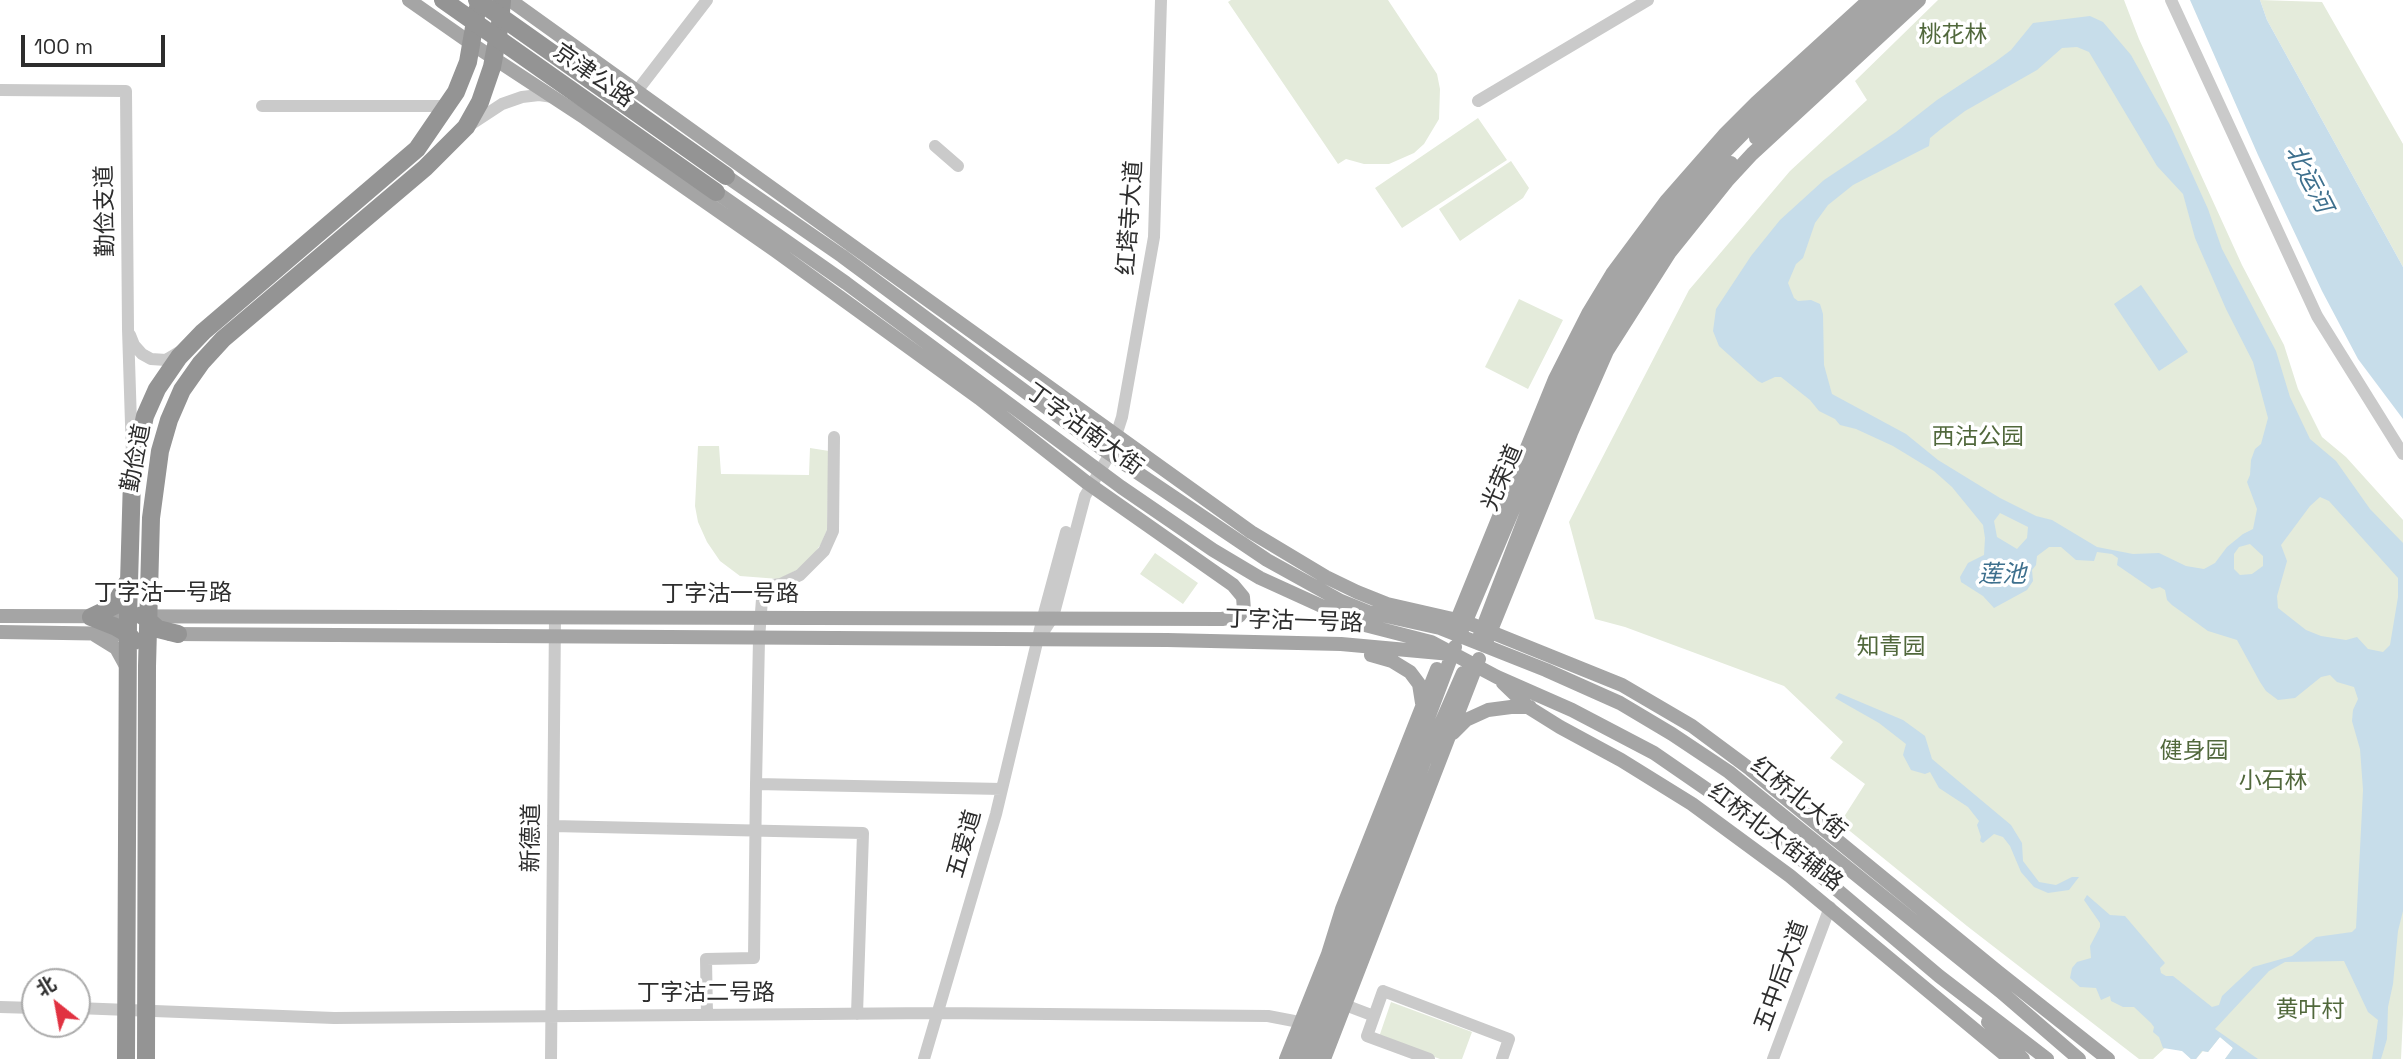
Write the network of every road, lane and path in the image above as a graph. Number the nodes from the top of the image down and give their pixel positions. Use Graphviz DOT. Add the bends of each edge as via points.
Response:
graph roads {
  1 [pos="409,0"];
  2 [pos="443,0"];
  3 [pos="477,0"];
  4 [pos="502,0"];
  5 [pos="510,0"];
  6 [pos="707,0"];
  7 [pos="1161,0"];
  8 [pos="1648,0"];
  9 [pos="1902,0"];
  10 [pos="1919,0"];
  11 [pos="2171,0"];
  12 [pos="1882,7"];
  13 [pos="442,23"];
  14 [pos="499,32"];
  15 [pos="556,32"];
  16 [pos="482,51"];
  17 [pos="464,73"];
  18 [pos="0,90"];
  19 [pos="637,91"];
  20 [pos="554,97"];
  21 [pos="1478,100"];
  22 [pos="262,106"];
  23 [pos="448,106"];
  24 [pos="467,127"];
  25 [pos="935,146"];
  26 [pos="958,166"];
  27 [pos="726,176"];
  28 [pos="716,192"];
  29 [pos="128,329"];
  30 [pos="192,343"];
  31 [pos="945,356"];
  32 [pos="979,398"];
  33 [pos="1116,435"];
  34 [pos="834,437"];
  35 [pos="1107,452"];
  36 [pos="2403,454"];
  37 [pos="1096,468"];
  38 [pos="132,480"];
  39 [pos="1086,482"];
  40 [pos="129,579"];
  41 [pos="0,616"];
  42 [pos="1048,617"];
  43 [pos="555,618"];
  44 [pos="761,618"];
  45 [pos="134,620"];
  46 [pos="91,625"];
  47 [pos="1459,627"];
  48 [pos="0,632"];
  49 [pos="178,634"];
  50 [pos="555,636"];
  51 [pos="1484,637"];
  52 [pos="759,639"];
  53 [pos="1038,640"];
  54 [pos="1318,644"];
  55 [pos="1447,653"];
  56 [pos="1472,664"];
  57 [pos="127,668"];
  58 [pos="1497,677"];
  59 [pos="1422,705"];
  60 [pos="1528,707"];
  61 [pos="1572,710"];
  62 [pos="1446,743"];
  63 [pos="755,785"];
  64 [pos="1002,789"];
  65 [pos="553,826"];
  66 [pos="755,831"];
  67 [pos="1830,907"];
  68 [pos="1875,948"];
  69 [pos="1940,976"];
  70 [pos="2000,991"];
  71 [pos="1969,1000"];
  72 [pos="1345,1005"];
  73 [pos="0,1007"];
  74 [pos="21,1008"];
  75 [pos="91,1008"];
  76 [pos="126,1009"];
  77 [pos="146,1009"];
  78 [pos="937,1013"];
  79 [pos="857,1014"];
  80 [pos="707,1015"];
  81 [pos="551,1016"];
  82 [pos="1374,1016"];
  83 [pos="1316,1030"];
  84 [pos="2084,1039"];
  85 [pos="2043,1055"];
  86 [pos="126,1059"];
  87 [pos="146,1059"];
  88 [pos="551,1059"];
  89 [pos="925,1059"];
  90 [pos="1286,1059"];
  91 [pos="1299,1059"];
  92 [pos="1311,1059"];
  93 [pos="1324,1059"];
  94 [pos="1429,1059"];
  95 [pos="1502,1059"];
  96 [pos="1773,1059"];
  97 [pos="2010,1059"];
  98 [pos="2023,1059"];
  99 [pos="2079,1059"];
  100 [pos="2108,1059"];
  1 -- 13 [label="main road"];
  2 -- 28 [label="highway, 京津公路, bridge"];
  3 -- 16 [label="highway, 勤俭道"];
  3 -- 27 [label="highway, 京津公路, bridge"];
  4 -- 14 [label="highway, 勤俭道"];
  5 -- 15 [label="main road"];
  6 -- 19 [label="street"];
  7 -- 33 [label="street, 红塔寺大道" via="1154,237"];
  8 -- 21 [label="street"];
  9 -- 12 [label="main road, 光荣道"];
  10 -- 12 [label="main road"];
  11 -- 36 [label="street" via="2316,316"];
  12 -- 47 [label="main road, 光荣道" via="1716,161 1635,262 1567,383"];
  12 -- 51 [label="main road" via="1736,172 1670,252 1637,302 1607,351"];
  13 -- 16 [label="main road"];
  13 -- 17 [label="main road" via="464,51"];
  14 -- 15 [label="main road" via="525,24"];
  14 -- 16 [label="highway, 勤俭道"];
  15 -- 19 [label="main road"];
  16 -- 17 [label="highway, 勤俭道"];
  16 -- 20 [label="main road"];
  16 -- 24 [label="highway, 勤俭道" via="480,102"];
  17 -- 23 [label="highway, 勤俭道"];
  18 -- 29 [label="street, 勤俭支道" via="126,92"];
  19 -- 33 [label="main road"];
  20 -- 24 [label="street" via="522,97"];
  20 -- 32 [label="main road"];
  22 -- 23 [label="street"];
  23 -- 30 [label="highway, 勤俭道" via="417,149"];
  24 -- 45 [label="highway, 勤俭道" via="240,324 201,363 182,390 160,451 150,581"];
  25 -- 26 [label="street"];
  27 -- 35 [label="main road, 丁字沽南大街"];
  28 -- 31 [label="main road, 丁字沽南大街"];
  29 -- 30 [label="street" via="134,345 152,359 166,360"];
  29 -- 38 [label="street, 勤俭支道"];
  30 -- 38 [label="highway, 勤俭道" via="157,389 145,416"];
  31 -- 32 [label="main road"];
  31 -- 37 [label="main road, 丁字沽南大街"];
  32 -- 39 [label="main road"];
  33 -- 35 [label="street, 红塔寺大道"];
  33 -- 47 [label="main road" via="1242,526 1326,577 1357,593"];
  34 -- 44 [label="street" via="833,531 824,551 800,575 764,586"];
  35 -- 37 [label="street, 红塔寺大道"];
  35 -- 47 [label="main road, 丁字沽南大街" via="1267,561 1330,595 1382,617"];
  37 -- 39 [label="street, 五爱道"];
  37 -- 55 [label="main road, 丁字沽南大街" via="1260,578 1362,624 1422,639"];
  38 -- 40 [label="highway, 勤俭道"];
  39 -- 42 [label="street, 五爱道" via="1073,506"];
  39 -- 42 [label="main road, 丁字沽一号路" via="1233,585 1243,597 1244,610 1239,616 1222,619"];
  40 -- 45 [label="highway, 勤俭道"];
  40 -- 46 [label="highway" via="114,606"];
  41 -- 46 [label="main road, 丁字沽一号路"];
  42 -- 44 [label="main road, 丁字沽一号路"];
  42 -- 53 [label="street, 五爱道"];
  43 -- 44 [label="main road, 丁字沽一号路"];
  43 -- 45 [label="main road, 丁字沽一号路"];
  43 -- 50 [label="street, 新德道"];
  44 -- 52 [label="street"];
  45 -- 46 [label="highway"];
  45 -- 49 [label="highway"];
  45 -- 57 [label="highway, 勤俭道"];
  45 -- 77 [label="highway" via="147,666"];
  46 -- 48 [label="main road, 丁字沽一号路"];
  46 -- 57 [label="main road" via="116,648"];
  47 -- 51 [label="main road, 红桥北大街"];
  47 -- 55 [label="main road, 光荣道"];
  49 -- 50 [label="main road, 丁字沽一号路"];
  50 -- 52 [label="main road, 丁字沽一号路"];
  50 -- 65 [label="street, 新德道"];
  51 -- 56 [label="main road"];
  51 -- 70 [label="main road, 红桥北大街" via="1620,703 1729,772"];
  51 -- 84 [label="main road" via="1622,685 1692,726"];
  52 -- 53 [label="main road, 丁字沽一号路"];
  52 -- 63 [label="street"];
  53 -- 54 [label="main road, 丁字沽一号路"];
  53 -- 64 [label="street, 五爱道"];
  54 -- 55 [label="main road, 丁字沽一号路"];
  54 -- 59 [label="main road" via="1399,665 1419,684"];
  55 -- 56 [label="main road, 红桥北大街"];
  55 -- 59 [label="main road"];
  55 -- 83 [label="main road"];
  56 -- 58 [label="main road, 红桥北大街"];
  56 -- 62 [label="main road"];
  56 -- 83 [label="main road" via="1424,762"];
  57 -- 76 [label="highway, 勤俭道"];
  58 -- 60 [label="main road, 红桥北大街辅路"];
  58 -- 61 [label="main road, 红桥北大街"];
  59 -- 83 [label="main road" via="1342,909 1328,954"];
  60 -- 61 [label="main road"];
  60 -- 62 [label="main road" via="1477,714"];
  60 -- 67 [label="main road, 红桥北大街辅路" via="1692,804"];
  61 -- 69 [label="main road, 红桥北大街" via="1654,753 1770,833"];
  62 -- 72 [label="main road"];
  63 -- 64 [label="street"];
  63 -- 66 [label="street"];
  64 -- 78 [label="street, 五爱道"];
  65 -- 66 [label="street"];
  65 -- 81 [label="street, 新德道"];
  66 -- 79 [label="street" via="863,833"];
  66 -- 80 [label="street" via="754,958 706,959"];
  67 -- 68 [label="main road, 红桥北大街辅路"];
  67 -- 96 [label="street, 五中后大道"];
  68 -- 69 [label="main road"];
  68 -- 97 [label="main road, 红桥北大街辅路"];
  69 -- 71 [label="main road, 红桥北大街"];
  70 -- 84 [label="main road"];
  70 -- 99 [label="main road, 红桥北大街"];
  71 -- 85 [label="main road, 红桥北大街"];
  71 -- 98 [label="main road"];
  72 -- 82 [label="street"];
  72 -- 83 [label="main road"];
  73 -- 74 [label="street"];
  75 -- 76 [label="street, 丁字沽二号路"];
  76 -- 77 [label="street, 丁字沽二号路"];
  76 -- 86 [label="highway, 勤俭道"];
  77 -- 81 [label="street, 丁字沽二号路" via="334,1018"];
  77 -- 87 [label="highway"];
  78 -- 79 [label="street, 丁字沽二号路"];
  78 -- 83 [label="street, 丁字沽二号路" via="1268,1016"];
  78 -- 89 [label="street, 五爱道"];
  79 -- 80 [label="street, 丁字沽二号路"];
  80 -- 81 [label="street, 丁字沽二号路"];
  81 -- 88 [label="street, 新德道"];
  82 -- 94 [label="street" via="1367,1036"];
  82 -- 95 [label="street" via="1383,991 1509,1039"];
  83 -- 90 [label="main road"];
  83 -- 91 [label="main road"];
  83 -- 92 [label="main road"];
  83 -- 93 [label="main road"];
  84 -- 100 [label="main road"];
}
